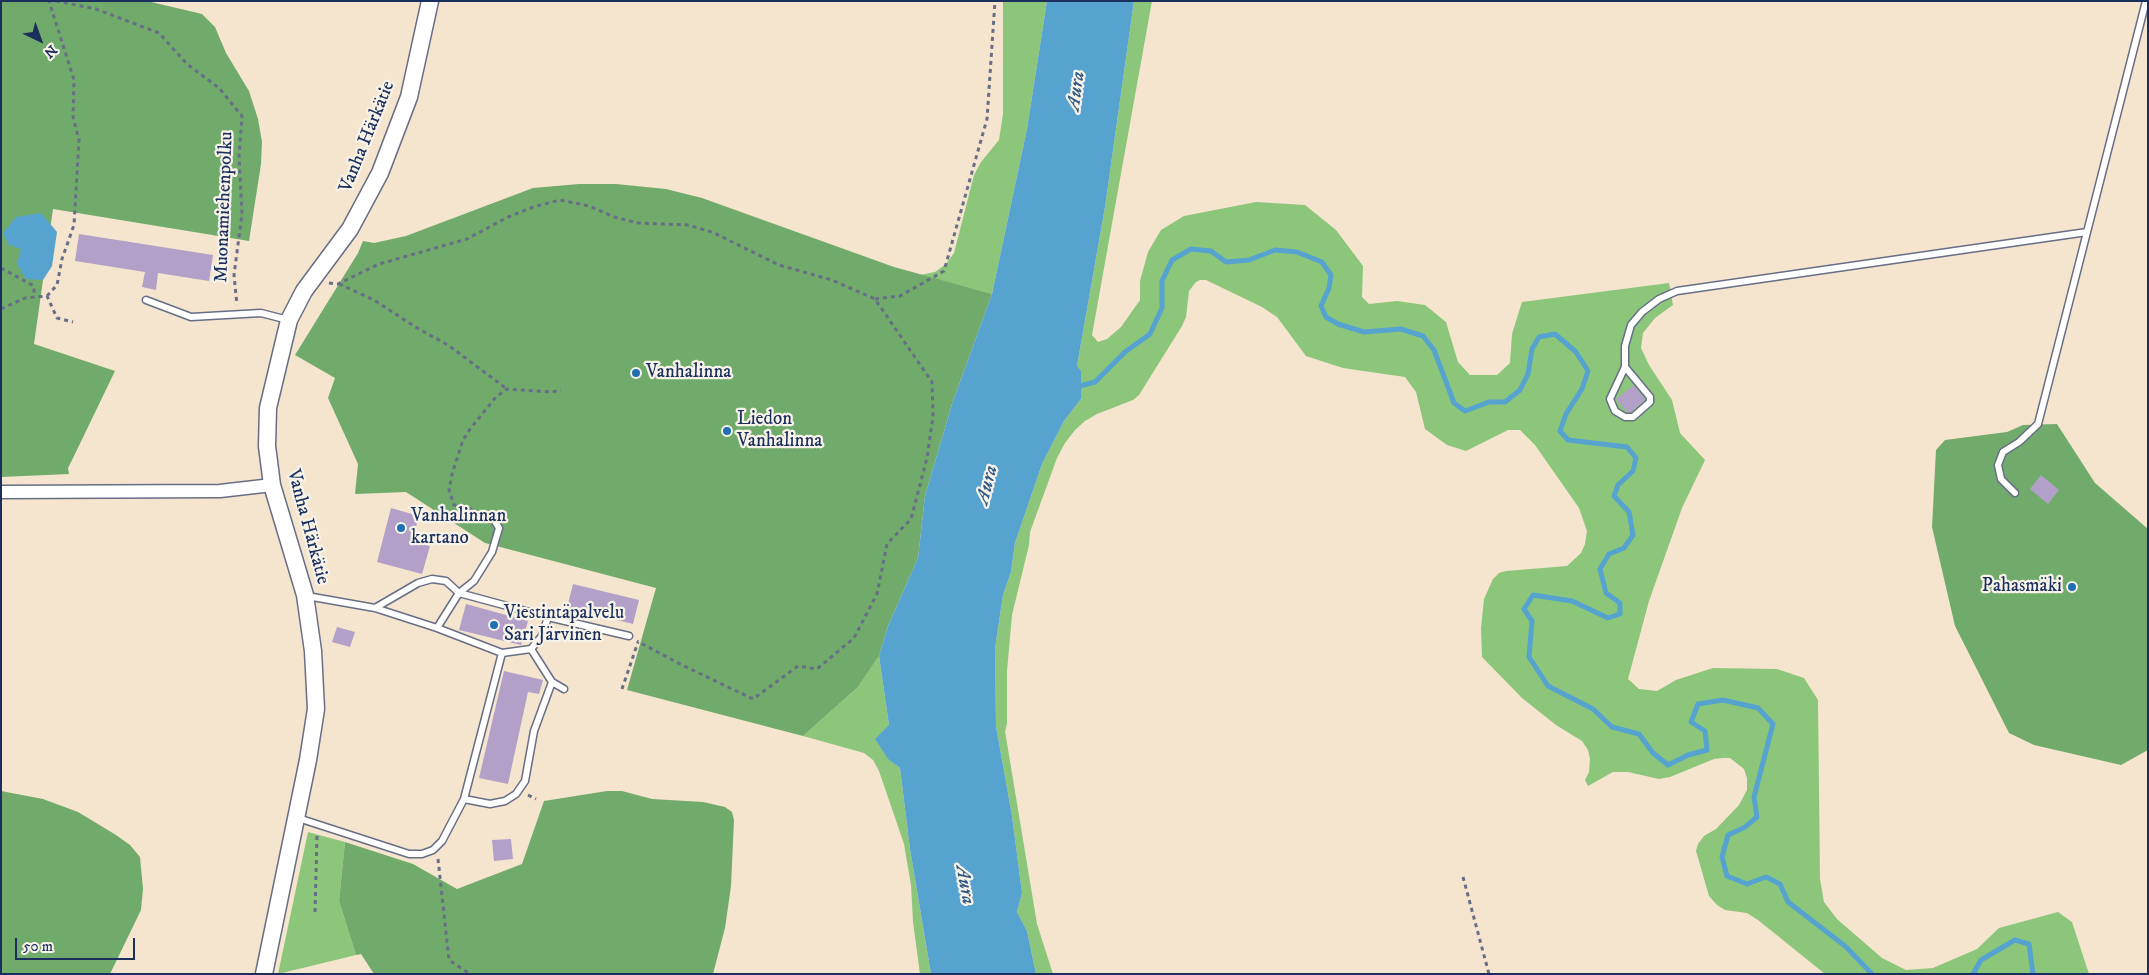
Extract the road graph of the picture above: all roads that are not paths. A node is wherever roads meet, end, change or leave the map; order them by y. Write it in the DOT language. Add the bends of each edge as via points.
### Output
graph roads {
  1 [pos="430,1"];
  2 [pos="2146,1"];
  3 [pos="2087,232"];
  4 [pos="146,300"];
  5 [pos="289,320"];
  6 [pos="1625,367"];
  7 [pos="272,485"];
  8 [pos="1,492"];
  9 [pos="2015,493"];
  10 [pos="488,518"];
  11 [pos="459,593"];
  12 [pos="305,595"];
  13 [pos="375,608"];
  14 [pos="548,617"];
  15 [pos="437,628"];
  16 [pos="629,636"];
  17 [pos="531,649"];
  18 [pos="502,653"];
  19 [pos="552,682"];
  20 [pos="564,689"];
  21 [pos="464,799"];
  22 [pos="296,817"];
  23 [pos="264,974"];
  1 -- 5 [label="street, Vanha Härkätie" via="409,98 380,173 350,229 311,282"];
  2 -- 3 [label="lane"];
  3 -- 6 [label="lane" via="1677,291 1659,299 1631,325 1624,346"];
  3 -- 9 [label="lane" via="2038,424 2003,452 1998,465 2000,479"];
  4 -- 5 [label="lane" via="191,317 261,313"];
  5 -- 7 [label="street, Vanha Härkätie" via="268,408 267,446"];
  6 -- 6 [label="lane" via="1610,399 1615,411 1625,417 1633,417 1650,402 1650,397"];
  7 -- 8 [label="street" via="220,491"];
  7 -- 12 [label="street, Vanha Härkätie"];
  10 -- 11 [label="lane" via="494,520 499,528 492,552 474,581"];
  11 -- 13 [label="lane" via="446,581 432,579"];
  11 -- 14 [label="lane"];
  11 -- 15 [label="lane"];
  12 -- 13 [label="lane"];
  12 -- 22 [label="street, Vanha Härkätie" via="313,651 316,709"];
  13 -- 15 [label="lane"];
  14 -- 16 [label="lane"];
  14 -- 17 [label="lane" via="542,636"];
  15 -- 18 [label="lane"];
  17 -- 18 [label="lane"];
  17 -- 19 [label="lane"];
  18 -- 21 [label="lane"];
  19 -- 20 [label="lane"];
  19 -- 21 [label="lane" via="534,730 525,782 516,794 505,801 490,804"];
  21 -- 22 [label="lane" via="442,841 422,854 409,854"];
  22 -- 23 [label="street, Vanha Härkätie"];
}
